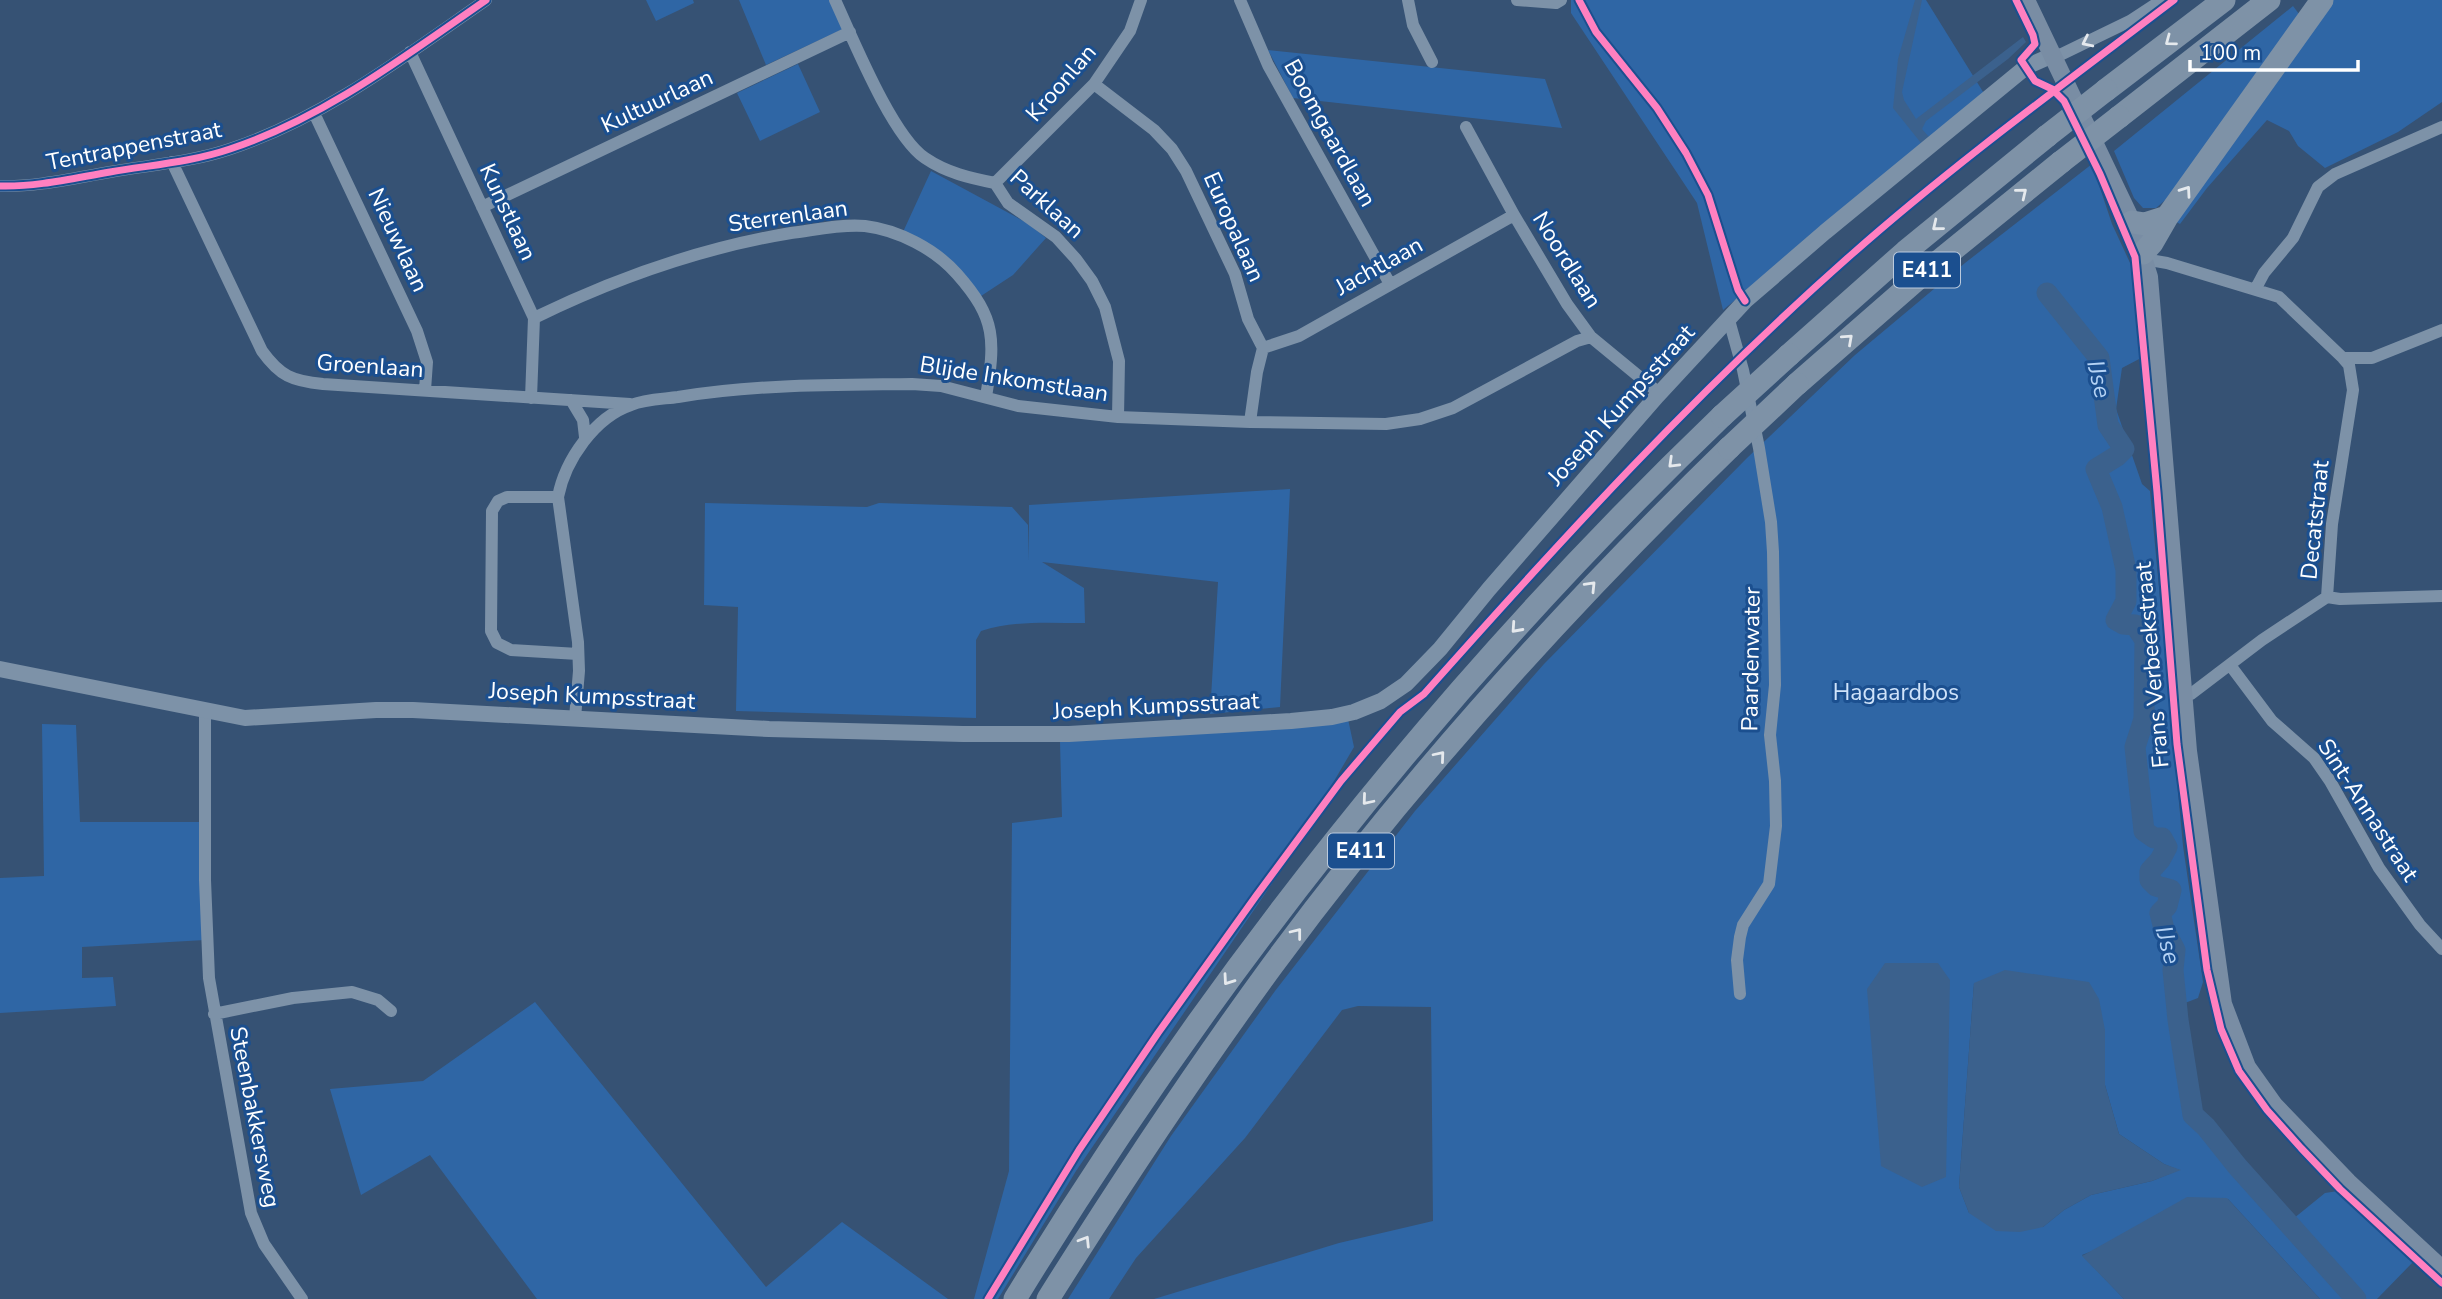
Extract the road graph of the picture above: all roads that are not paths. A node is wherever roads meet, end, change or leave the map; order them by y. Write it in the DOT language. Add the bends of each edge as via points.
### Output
graph roads {
  1 [pos="486,0"];
  2 [pos="835,0"];
  3 [pos="1141,0"];
  4 [pos="1240,0"];
  5 [pos="1408,0"];
  6 [pos="1517,0"];
  7 [pos="1561,0"];
  8 [pos="2026,0"];
  9 [pos="2162,0"];
  10 [pos="2224,0"];
  11 [pos="2269,0"];
  12 [pos="2322,0"];
  13 [pos="850,32"];
  14 [pos="410,52"];
  15 [pos="2053,55"];
  16 [pos="1432,62"];
  17 [pos="1094,84"];
  18 [pos="314,113"];
  19 [pos="1466,127"];
  20 [pos="2442,127"];
  21 [pos="172,162"];
  22 [pos="995,183"];
  23 [pos="0,186"];
  24 [pos="482,207"];
  25 [pos="1514,215"];
  26 [pos="2167,217"];
  27 [pos="2132,222"];
  28 [pos="2143,256"];
  29 [pos="1390,284"];
  30 [pos="2256,288"];
  31 [pos="534,318"];
  32 [pos="1729,320"];
  33 [pos="2442,330"];
  34 [pos="1591,337"];
  35 [pos="1263,348"];
  36 [pos="2343,358"];
  37 [pos="2372,358"];
  38 [pos="2353,386"];
  39 [pos="425,390"];
  40 [pos="1659,393"];
  41 [pos="986,397"];
  42 [pos="531,398"];
  43 [pos="571,400"];
  44 [pos="631,404"];
  45 [pos="1118,417"];
  46 [pos="1250,422"];
  47 [pos="585,437"];
  48 [pos="558,497"];
  49 [pos="2442,596"];
  50 [pos="2327,597"];
  51 [pos="578,654"];
  52 [pos="2230,666"];
  53 [pos="0,669"];
  54 [pos="2183,697"];
  55 [pos="205,712"];
  56 [pos="575,718"];
  57 [pos="2442,949"];
  58 [pos="1740,994"];
  59 [pos="391,1011"];
  60 [pos="214,1014"];
  61 [pos="2442,1269"];
  62 [pos="302,1299"];
  63 [pos="1015,1299"];
  64 [pos="1048,1299"];
  1 -- 14 [label="street, Tentrappenstraat"];
  2 -- 13 [label="street, Parklaan"];
  3 -- 17 [label="street, Kroonlan" via="1130,31"];
  4 -- 29 [label="street, Boomgaardlaan" via="1268,65"];
  5 -- 16 [label="street" via="1413,25"];
  6 -- 7 [label="street" via="1556,4"];
  8 -- 15 [label="main road, Frans Verbeekstraat"];
  9 -- 15 [label="street, one-way" via="2113,29"];
  10 -- 63 [label="highway, E411, one-way, bridge" via="1905,252 1722,416 1557,583 1454,695 1252,946 1155,1082"];
  64 -- 11 [label="highway, E411, one-way, bridge" via="1180,1095 1273,965 1476,713 1576,602 1729,448 1923,274"];
  26 -- 12 [label="highway, one-way"];
  13 -- 22 [label="street, Parklaan" via="908,144 940,167"];
  13 -- 24 [label="street, Kultuurlaan"];
  14 -- 18 [label="street, Tentrappenstraat"];
  14 -- 24 [label="street, Kunstlaan"];
  15 -- 27 [label="main road, Frans Verbeekstraat"];
  15 -- 32 [label="street, Joseph Kumpsstraat" via="2026,67 1765,284"];
  17 -- 22 [label="street, Kroonlan"];
  17 -- 35 [label="street, Europalaan" via="1172,149 1235,274 1248,319"];
  18 -- 21 [label="street, Tentrappenstraat" via="230,149"];
  18 -- 39 [label="street, Nieuwlaan" via="417,331 427,362"];
  19 -- 25 [label="street, Noordlaan"];
  20 -- 30 [label="street" via="2334,174 2318,187 2293,238"];
  21 -- 23 [label="street, Tentrappenstraat"];
  21 -- 39 [label="street, Groenlaan" via="272,366 303,382"];
  22 -- 45 [label="street, Parklaan" via="1008,203 1056,237 1076,259 1105,307 1119,361"];
  24 -- 31 [label="street, Kunstlaan"];
  25 -- 29 [label="street, Jachtlaan"];
  25 -- 34 [label="street, Noordlaan"];
  26 -- 27 [label="highway" via="2145,224"];
  26 -- 28 [label="highway"];
  27 -- 28 [label="main road, Frans Verbeekstraat"];
  28 -- 30 [label="street"];
  28 -- 54 [label="main road, Frans Verbeekstraat" via="2152,298"];
  29 -- 35 [label="street, Jachtlaan" via="1299,336"];
  30 -- 36 [label="street" via="2279,297"];
  31 -- 41 [label="street, Sterrenlaan" via="629,275 683,257 744,241 866,226 930,250 971,290 991,335 993,354"];
  31 -- 42 [label="street, Kunstlaan"];
  32 -- 40 [label="street, Joseph Kumpsstraat"];
  32 -- 58 [label="street, Paardenwater" via="1759,448 1773,552 1775,685 1770,735 1776,826 1769,884 1740,937"];
  33 -- 37 [label="street"];
  34 -- 40 [label="street, Noordlaan"];
  34 -- 46 [label="street, Blijde Inkomstlaan" via="1453,408 1420,419 1386,424"];
  35 -- 46 [label="street"];
  36 -- 37 [label="street"];
  36 -- 38 [label="street, Decatstraat"];
  37 -- 38 [label="street"];
  38 -- 50 [label="street, Decatstraat" via="2332,524"];
  39 -- 42 [label="street, Groenlaan"];
  40 -- 56 [label="street, Joseph Kumpsstraat" via="1424,668 1381,701 1354,712 1332,718 1038,734 769,729"];
  41 -- 44 [label="street, Blijde Inkomstlaan" via="912,383 723,389"];
  41 -- 45 [label="street, Blijde Inkomstlaan" via="1018,406"];
  42 -- 43 [label="street, Groenlaan"];
  43 -- 44 [label="street, Groenlaan"];
  43 -- 47 [label="street" via="583,420"];
  44 -- 47 [label="street, Blijde Inkomstlaan"];
  45 -- 46 [label="street, Blijde Inkomstlaan"];
  47 -- 48 [label="street, Blijde Inkomstlaan"];
  48 -- 51 [label="street, Blijde Inkomstlaan"];
  48 -- 51 [label="street" via="508,497 498,501 492,511 491,631 497,643 512,650"];
  49 -- 50 [label="street"];
  50 -- 52 [label="street, Decatstraat"];
  51 -- 56 [label="street, Blijde Inkomstlaan"];
  52 -- 54 [label="street, Decatstraat"];
  52 -- 57 [label="street, Sint-Annastraat" via="2267,715 2314,758 2379,868"];
  53 -- 55 [label="street, Joseph Kumpsstraat"];
  54 -- 61 [label="main road, Frans Verbeekstraat" via="2218,980 2238,1049 2274,1105"];
  55 -- 56 [label="street, Joseph Kumpsstraat" via="245,718 413,710"];
  55 -- 60 [label="street, Steenbakkersweg" via="205,880"];
  59 -- 60 [label="street, Steenbakkersweg" via="378,1000 352,992"];
  60 -- 62 [label="street, Steenbakkersweg" via="251,1213 264,1244"];
}
